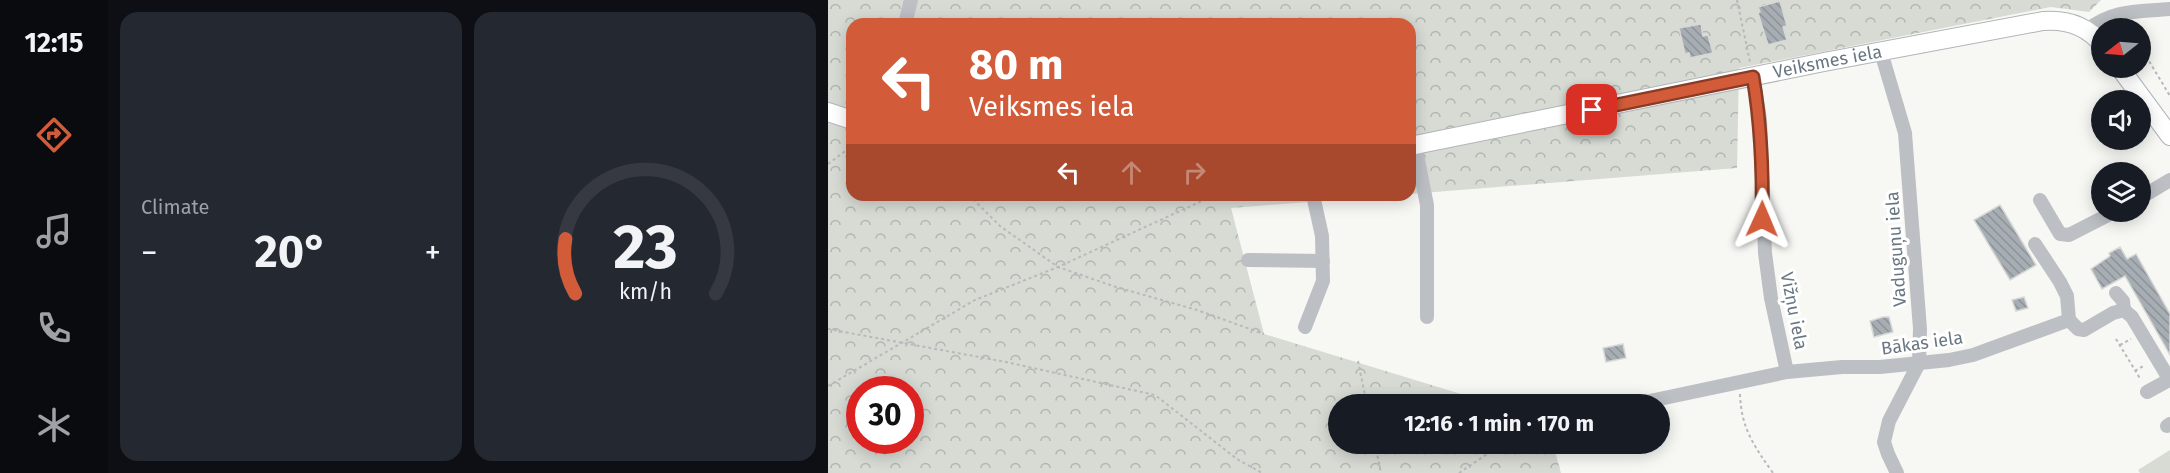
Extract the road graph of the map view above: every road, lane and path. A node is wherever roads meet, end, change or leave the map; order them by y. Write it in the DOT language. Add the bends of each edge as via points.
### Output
graph roads {
  1 [pos="911,0"];
  2 [pos="1737,0"];
  3 [pos="2122,0"];
  4 [pos="2170,9"];
  5 [pos="2117,14"];
  6 [pos="906,18"];
  7 [pos="2087,30"];
  8 [pos="2091,34"];
  9 [pos="1881,52"];
  10 [pos="2151,64"];
  11 [pos="1753,77"];
  12 [pos="2127,78"];
  13 [pos="2170,96"];
  14 [pos="828,112"];
  15 [pos="846,118"];
  16 [pos="2170,136"];
  17 [pos="1416,145"];
  18 [pos="846,150"];
  19 [pos="1416,159"];
  20 [pos="828,164"];
  21 [pos="2170,180"];
  22 [pos="2151,191"];
  23 [pos="2040,200"];
  24 [pos="975,201"];
  25 [pos="1202,201"];
  26 [pos="1314,201"];
  27 [pos="2094,222"];
  28 [pos="2035,244"];
  29 [pos="1248,260"];
  30 [pos="1323,261"];
  31 [pos="1058,267"];
  32 [pos="2116,293"];
  33 [pos="2124,310"];
  34 [pos="1427,317"];
  35 [pos="2069,320"];
  36 [pos="1305,327"];
  37 [pos="828,329"];
  38 [pos="1264,334"];
  39 [pos="2116,339"];
  40 [pos="903,342"];
  41 [pos="1358,361"];
  42 [pos="1919,363"];
  43 [pos="1787,372"];
  44 [pos="2169,379"];
  45 [pos="1739,382"];
  46 [pos="828,386"];
  47 [pos="2147,392"];
  48 [pos="1365,394"];
  49 [pos="1670,397"];
  50 [pos="1377,454"];
  51 [pos="1487,454"];
  52 [pos="1262,473"];
  53 [pos="1381,473"];
  54 [pos="1459,473"];
  55 [pos="1773,473"];
  56 [pos="1897,473"];
  1 -- 6 [label="street"];
  2 -- 11 [label="path"];
  3 -- 5 [label="street"];
  4 -- 5 [label="street"];
  5 -- 7 [label="street"];
  7 -- 8 [label="main road"];
  7 -- 9 [label="main road, Veiksmes iela" via="2059,20 2043,21"];
  9 -- 11 [label="main road, Veiksmes iela"];
  9 -- 42 [label="street, Vaduguņu iela" via="1905,133 1920,329"];
  10 -- 13 [label="path"];
  11 -- 17 [label="main road, Veiksmes iela"];
  11 -- 43 [label="street, Vižņu iela" via="1760,119 1765,254"];
  12 -- 16 [label="main road"];
  14 -- 15 [label="main road"];
  18 -- 20 [label="path"];
  19 -- 34 [label="street" via="1427,205"];
  21 -- 22 [label="street"];
  23 -- 27 [label="street" via="2060,234 2069,235"];
  24 -- 31 [label="path" via="1000,226"];
  25 -- 31 [label="path"];
  26 -- 30 [label="street"];
  28 -- 35 [label="street" via="2067,296"];
  29 -- 30 [label="street"];
  30 -- 36 [label="street" via="1323,281"];
  31 -- 38 [label="path"];
  31 -- 40 [label="path" via="975,300"];
  32 -- 33 [label="street"];
  33 -- 35 [label="street" via="2084,330"];
  33 -- 44 [label="street"];
  35 -- 42 [label="street, Bākas iela" via="1973,355"];
  37 -- 40 [label="path"];
  39 -- 47 [label="path"];
  40 -- 46 [label="path"];
  40 -- 52 [label="path" via="1155,395"];
  41 -- 48 [label="path"];
  42 -- 43 [label="street, Bākas iela"];
  42 -- 56 [label="street, Vaduguņu iela" via="1889,421 1884,442"];
  43 -- 45 [label="street, Bākas iela"];
  44 -- 47 [label="street"];
  45 -- 49 [label="street, Bākas iela"];
  45 -- 55 [label="path" via="1740,413 1753,444"];
  50 -- 53 [label="path"];
  51 -- 54 [label="path"];
}
